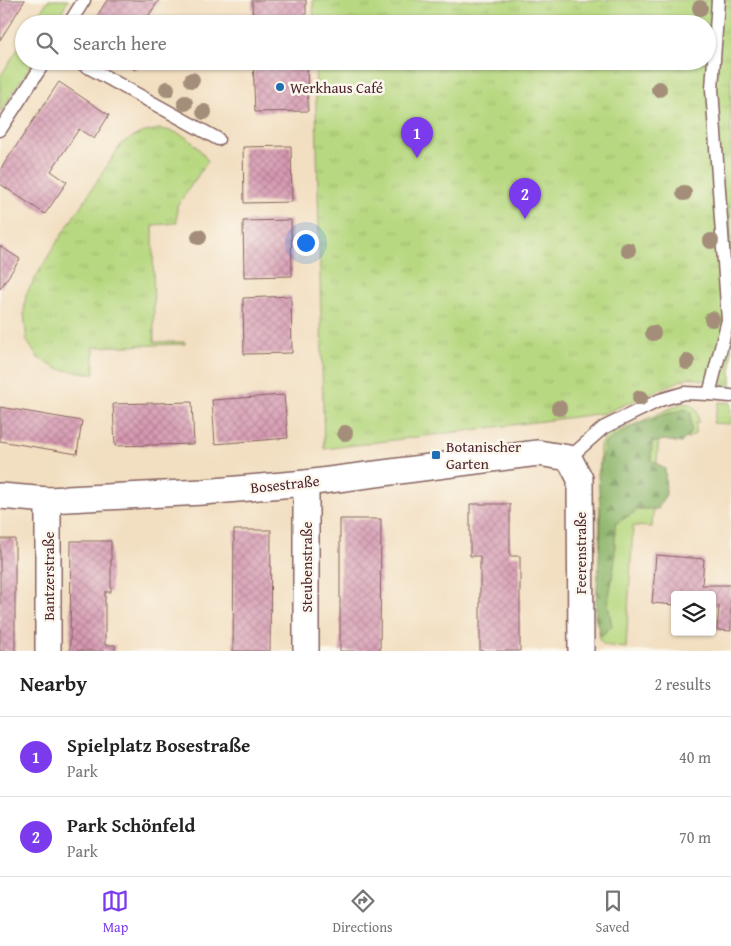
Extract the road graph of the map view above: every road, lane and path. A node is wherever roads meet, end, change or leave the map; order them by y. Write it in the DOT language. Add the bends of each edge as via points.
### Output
graph roads {
  1 [pos="84,0"];
  2 [pos="718,0"];
  3 [pos="75,15"];
  4 [pos="716,30"];
  5 [pos="39,70"];
  6 [pos="94,70"];
  7 [pos="713,70"];
  8 [pos="0,130"];
  9 [pos="218,139"];
  10 [pos="709,394"];
  11 [pos="731,396"];
  12 [pos="570,458"];
  13 [pos="306,483"];
  14 [pos="0,496"];
  15 [pos="48,500"];
  16 [pos="48,651"];
  17 [pos="306,651"];
  18 [pos="581,651"];
  1 -- 3 [label="lane"];
  2 -- 4 [label="lane"];
  5 -- 8 [label="lane"];
  6 -- 9 [label="lane"];
  7 -- 10 [label="lane" via="728,320"];
  10 -- 11 [label="lane"];
  10 -- 12 [label="lane" via="684,393 660,400 603,428"];
  12 -- 13 [label="street, Bosestraße" via="538,454"];
  12 -- 18 [label="street, Feerenstraße" via="580,479"];
  13 -- 15 [label="street, Bosestraße"];
  13 -- 17 [label="street, Steubenstraße"];
  14 -- 15 [label="street, Bosestraße"];
  15 -- 16 [label="street, Bantzerstraße"];
}
